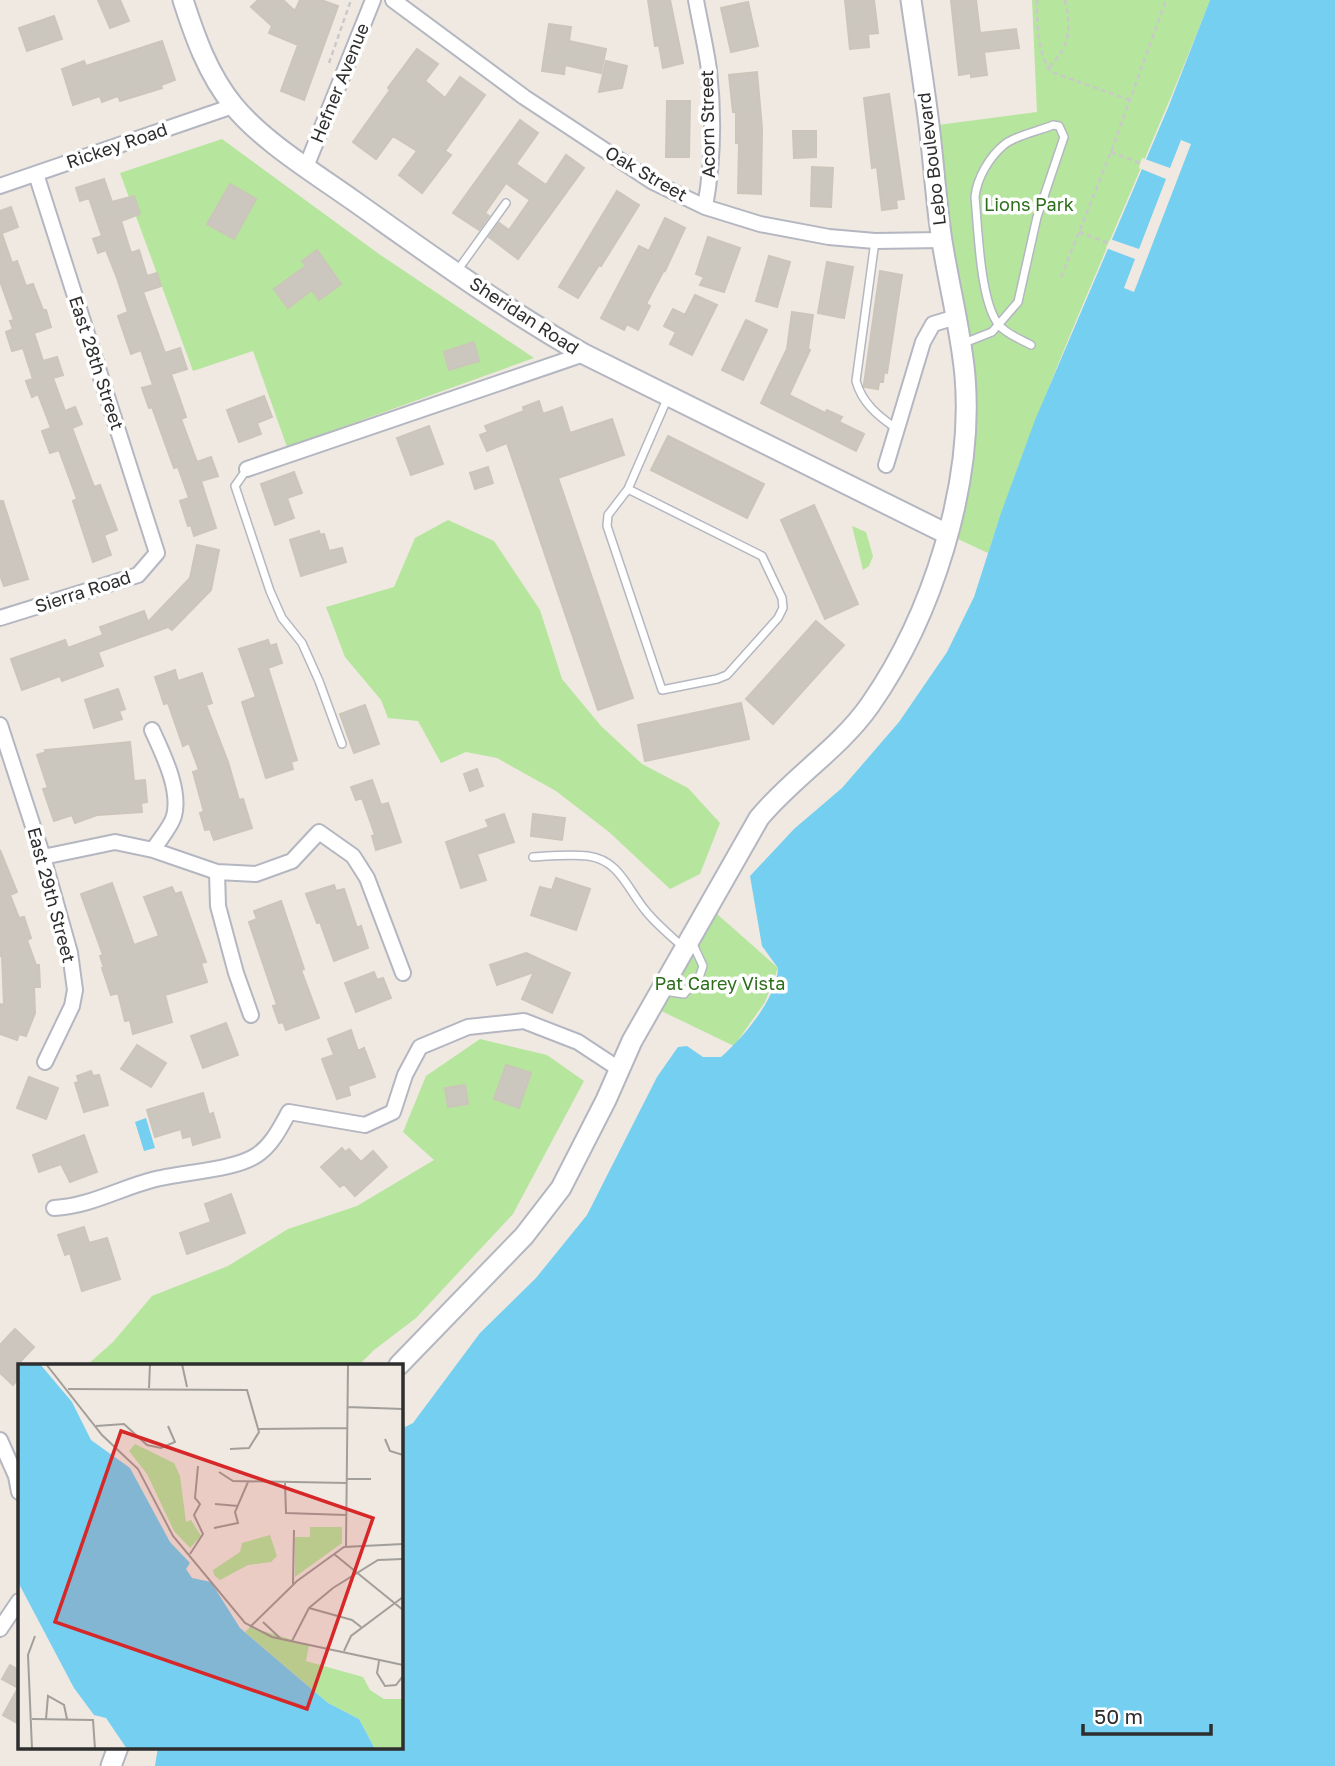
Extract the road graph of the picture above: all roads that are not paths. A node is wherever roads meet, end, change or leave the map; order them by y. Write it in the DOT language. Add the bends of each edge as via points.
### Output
graph roads {
  1 [pos="183,0"];
  2 [pos="373,0"];
  3 [pos="393,0"];
  4 [pos="695,0"];
  5 [pos="911,0"];
  6 [pos="233,106"];
  7 [pos="306,167"];
  8 [pos="36,174"];
  9 [pos="0,186"];
  10 [pos="506,204"];
  11 [pos="705,207"];
  12 [pos="942,240"];
  13 [pos="875,241"];
  14 [pos="456,272"];
  15 [pos="956,317"];
  16 [pos="999,326"];
  17 [pos="960,344"];
  18 [pos="1031,345"];
  19 [pos="584,354"];
  20 [pos="668,396"];
  21 [pos="897,429"];
  22 [pos="886,465"];
  23 [pos="247,469"];
  24 [pos="628,489"];
  25 [pos="947,534"];
  26 [pos="157,553"];
  27 [pos="0,618"];
  28 [pos="0,725"];
  29 [pos="152,730"];
  30 [pos="342,744"];
  31 [pos="153,849"];
  32 [pos="43,857"];
  33 [pos="533,857"];
  34 [pos="217,872"];
  35 [pos="687,943"];
  36 [pos="403,973"];
  37 [pos="660,990"];
  38 [pos="251,1015"];
  39 [pos="45,1062"];
  40 [pos="619,1069"];
  41 [pos="54,1208"];
  42 [pos="400,1364"];
  43 [pos="0,1440"];
  44 [pos="18,1487"];
  45 [pos="18,1602"];
  46 [pos="0,1629"];
  47 [pos="118,1748"];
  48 [pos="111,1766"];
  1 -- 6 [label="main road, Sheridan Road" via="208,65"];
  2 -- 7 [label="street, Hefner Avenue"];
  3 -- 11 [label="street, Oak Street" via="555,117 653,182"];
  4 -- 11 [label="street, Acorn Street" via="709,70 712,136"];
  5 -- 12 [label="main road, Lebo Boulevard"];
  6 -- 7 [label="main road, Sheridan Road"];
  6 -- 8 [label="street, Rickey Road"];
  7 -- 14 [label="main road, Sheridan Road"];
  8 -- 9 [label="street, Rickey Road"];
  8 -- 26 [label="street, East 28th Street"];
  10 -- 14 [label="lane"];
  11 -- 13 [label="street, Oak Street" via="772,226"];
  12 -- 13 [label="street, Oak Street"];
  12 -- 15 [label="main road, Lebo Boulevard"];
  13 -- 21 [label="lane" via="856,381 870,407"];
  14 -- 19 [label="main road, Sheridan Road"];
  15 -- 17 [label="main road, Lebo Boulevard"];
  15 -- 21 [label="street" via="933,324 923,342"];
  16 -- 16 [label="lane" via="984,279 976,184 1006,143 1059,126 1064,137 1037,217 1018,302"];
  16 -- 17 [label="lane"];
  16 -- 18 [label="lane"];
  17 -- 25 [label="main road, Lebo Boulevard" via="965,449"];
  19 -- 20 [label="main road, Sheridan Road"];
  19 -- 23 [label="street"];
  20 -- 24 [label="lane"];
  20 -- 25 [label="main road, Sheridan Road"];
  21 -- 22 [label="street"];
  23 -- 30 [label="lane" via="235,486 270,591 320,681"];
  24 -- 24 [label="lane" via="766,561 783,608 727,675 717,680 662,690 607,526 608,515"];
  25 -- 35 [label="main road, Lebo Boulevard" via="915,623 885,682 849,730 759,818"];
  26 -- 27 [label="street, Sierra Road" via="138,575"];
  28 -- 32 [label="street, East 29th Street"];
  29 -- 31 [label="street" via="174,787 174,817"];
  31 -- 32 [label="street" via="115,842"];
  31 -- 34 [label="street"];
  32 -- 39 [label="street, East 29th Street" via="70,953 75,990"];
  33 -- 35 [label="lane" via="602,860 629,884 644,909"];
  34 -- 36 [label="street" via="256,874 292,861 319,832 353,856 367,878"];
  34 -- 38 [label="street" via="218,906"];
  35 -- 37 [label="main road, Lebo Boulevard"];
  35 -- 37 [label="lane" via="704,966 700,975 684,995"];
  37 -- 40 [label="main road, Lebo Boulevard"];
  40 -- 41 [label="street" via="579,1042 524,1021 468,1027 420,1047 393,1112 365,1125 289,1112 275,1138 256,1156 152,1180 89,1203"];
  40 -- 42 [label="main road, Lebo Boulevard" via="577,1160 544,1213"];
  43 -- 44 [label="street"];
  45 -- 46 [label="street"];
  47 -- 48 [label="main road"];
}
